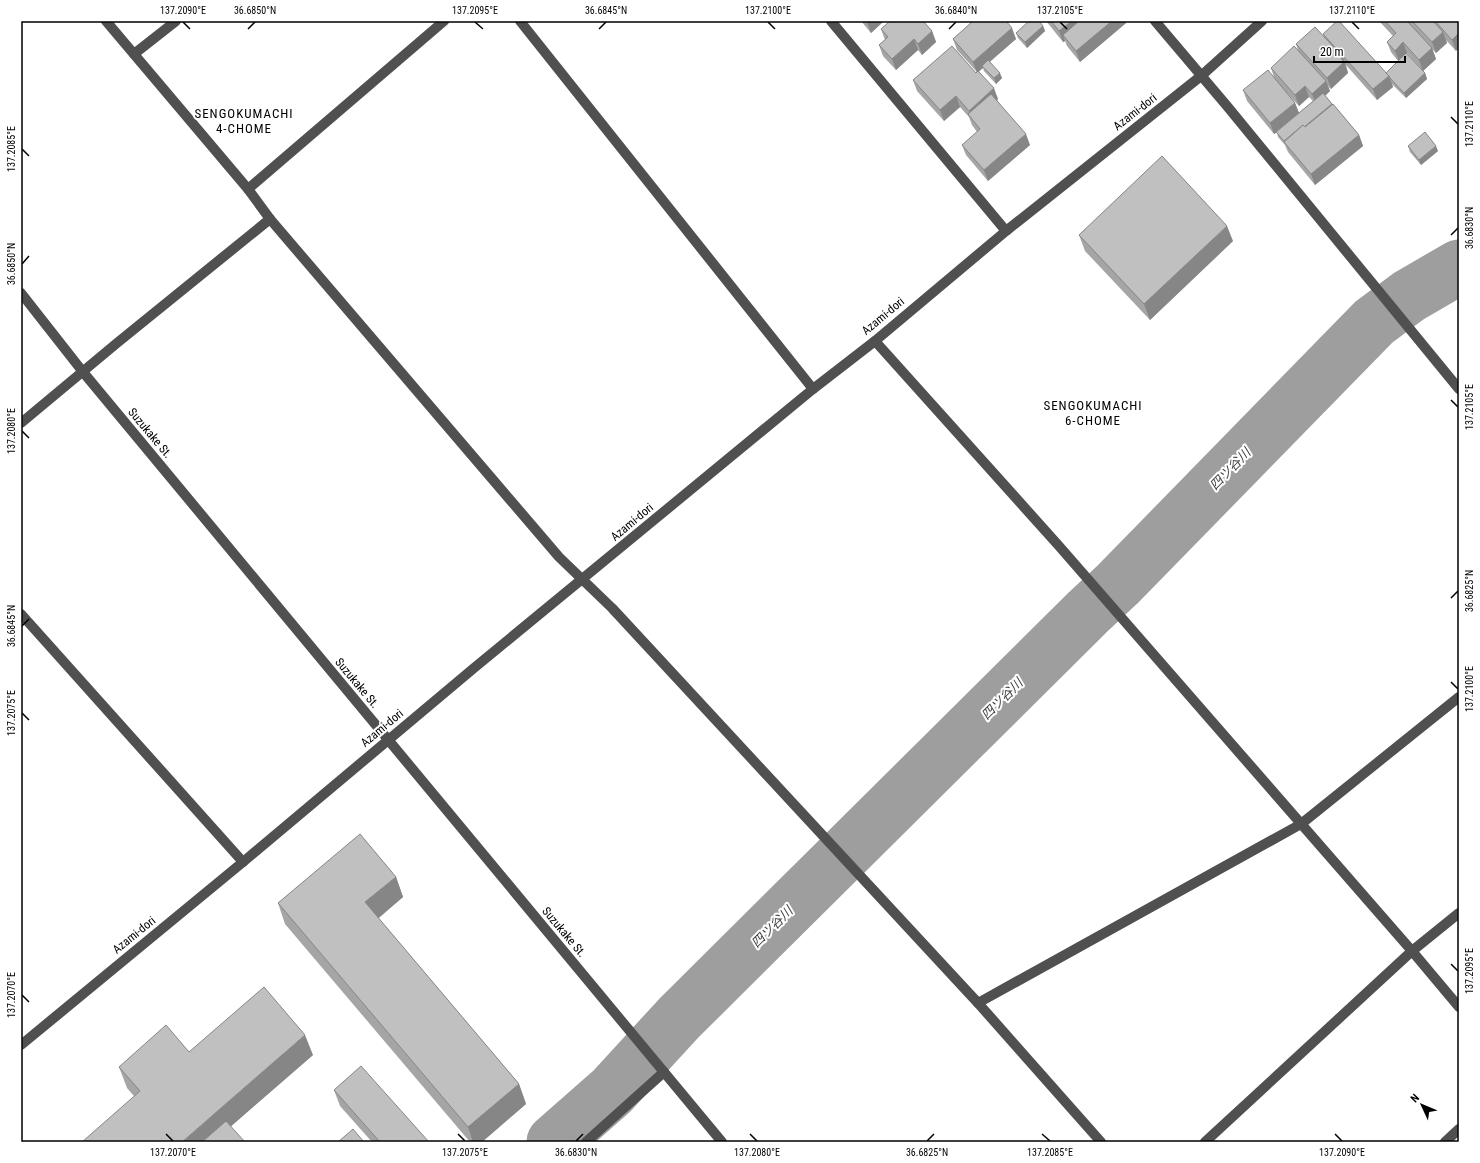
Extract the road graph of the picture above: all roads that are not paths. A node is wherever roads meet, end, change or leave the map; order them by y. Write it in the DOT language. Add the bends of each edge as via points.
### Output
graph roads {
  1 [pos="106,21"];
  2 [pos="176,21"];
  3 [pos="444,21"];
  4 [pos="520,21"];
  5 [pos="830,21"];
  6 [pos="1155,21"];
  7 [pos="1262,21"];
  8 [pos="134,54"];
  9 [pos="1201,76"];
  10 [pos="248,189"];
  11 [pos="270,219"];
  12 [pos="1006,231"];
  13 [pos="21,293"];
  14 [pos="875,341"];
  15 [pos="83,372"];
  16 [pos="1459,388"];
  17 [pos="813,389"];
  18 [pos="21,423"];
  19 [pos="582,580"];
  20 [pos="21,614"];
  21 [pos="1459,697"];
  22 [pos="388,740"];
  23 [pos="1301,824"];
  24 [pos="243,862"];
  25 [pos="1459,913"];
  26 [pos="1412,951"];
  27 [pos="978,1003"];
  28 [pos="1459,1007"];
  29 [pos="21,1045"];
  30 [pos="664,1072"];
  31 [pos="1459,1129"];
  32 [pos="586,1142"];
  33 [pos="722,1142"];
  34 [pos="1101,1142"];
  35 [pos="1205,1142"];
  36 [pos="1444,1142"];
  1 -- 8 [label="street"];
  2 -- 8 [label="street"];
  3 -- 10 [label="street"];
  4 -- 17 [label="street"];
  5 -- 12 [label="street"];
  6 -- 9 [label="street"];
  7 -- 9 [label="street, Azami-dori"];
  8 -- 10 [label="street"];
  9 -- 12 [label="street, Azami-dori"];
  9 -- 16 [label="street"];
  10 -- 11 [label="street"];
  11 -- 15 [label="street"];
  11 -- 19 [label="street" via="559,557"];
  12 -- 14 [label="street, Azami-dori"];
  13 -- 15 [label="street, Suzukake St."];
  14 -- 17 [label="street, Azami-dori"];
  14 -- 23 [label="street" via="1059,546"];
  15 -- 18 [label="street"];
  15 -- 22 [label="street, Suzukake St."];
  17 -- 19 [label="street, Azami-dori"];
  19 -- 22 [label="street, Azami-dori"];
  19 -- 27 [label="street" via="612,608"];
  20 -- 24 [label="street"];
  21 -- 23 [label="street"];
  22 -- 24 [label="street, Azami-dori"];
  22 -- 30 [label="street, Suzukake St."];
  23 -- 26 [label="street"];
  23 -- 27 [label="street"];
  24 -- 29 [label="street, Azami-dori"];
  25 -- 26 [label="street"];
  26 -- 28 [label="street"];
  26 -- 35 [label="street"];
  27 -- 34 [label="street"];
  30 -- 32 [label="street"];
  30 -- 33 [label="street, Suzukake St."];
  31 -- 36 [label="street"];
}
